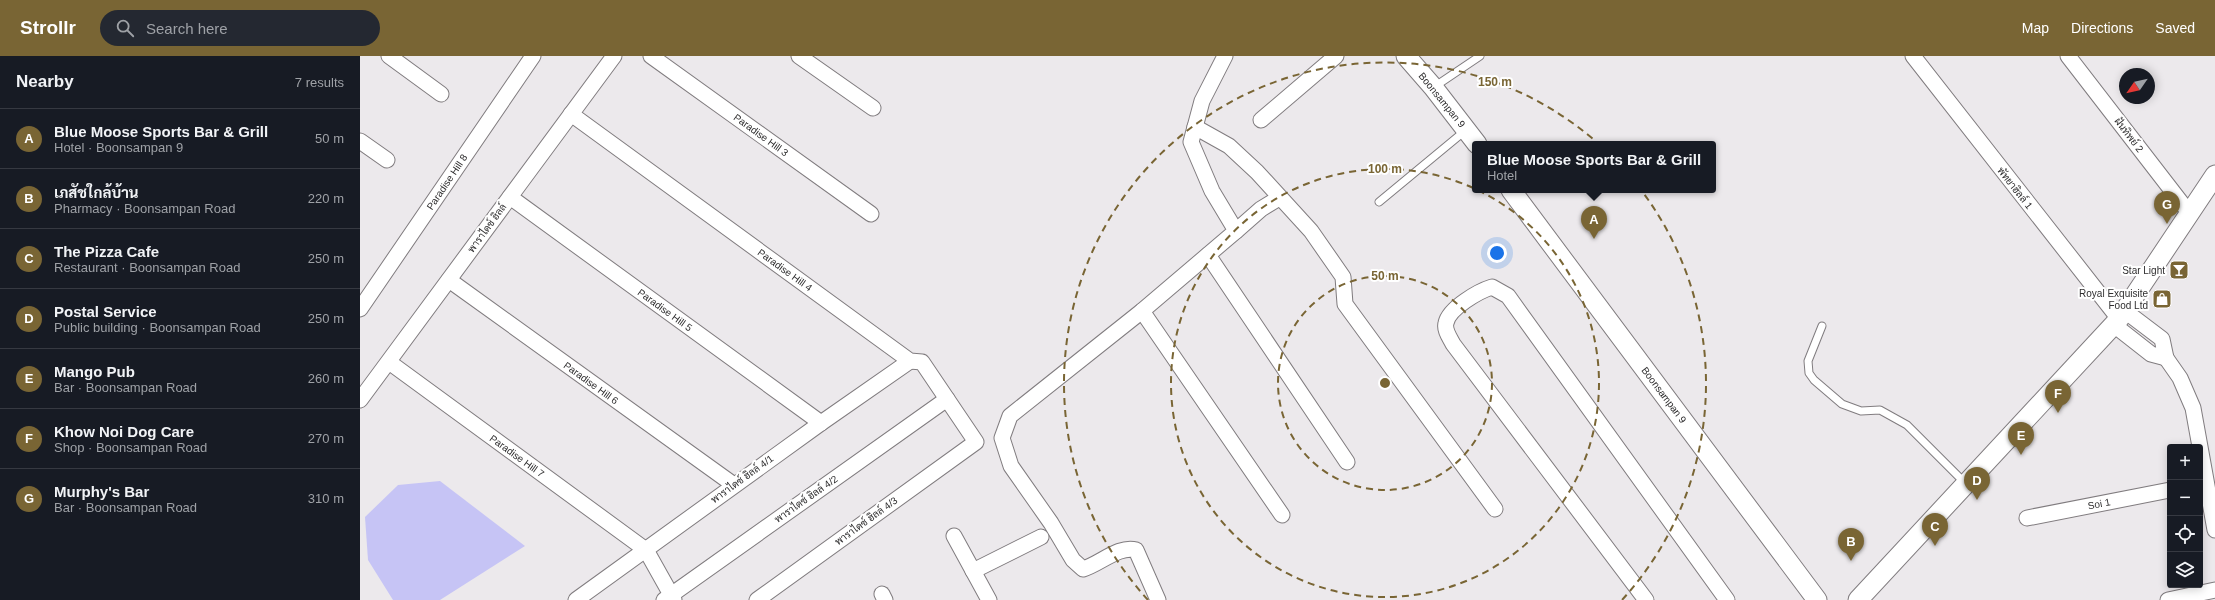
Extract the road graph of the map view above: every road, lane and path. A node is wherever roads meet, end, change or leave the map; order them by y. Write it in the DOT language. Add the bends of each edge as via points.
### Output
graph roads {
  1 [pos="389,56"];
  2 [pos="533,56"];
  3 [pos="651,56"];
  4 [pos="799,56"];
  5 [pos="1225,56"];
  6 [pos="1336,56"];
  7 [pos="1406,56"];
  8 [pos="1480,56"];
  9 [pos="1913,56"];
  10 [pos="2068,56"];
  11 [pos="609,58"];
  12 [pos="1434,87"];
  13 [pos="441,94"];
  14 [pos="873,108"];
  15 [pos="571,114"];
  16 [pos="1261,120"];
  17 [pos="1195,127"];
  18 [pos="1471,137"];
  19 [pos="360,141"];
  20 [pos="387,160"];
  21 [pos="2213,183"];
  22 [pos="1513,193"];
  23 [pos="510,197"];
  24 [pos="1279,198"];
  25 [pos="1379,202"];
  26 [pos="871,214"];
  27 [pos="2190,214"];
  28 [pos="1236,231"];
  29 [pos="1208,255"];
  30 [pos="449,280"];
  31 [pos="360,309"];
  32 [pos="1142,311"];
  33 [pos="2120,318"];
  34 [pos="1822,326"];
  35 [pos="910,361"];
  36 [pos="389,362"];
  37 [pos="947,398"];
  38 [pos="360,400"];
  39 [pos="820,423"];
  40 [pos="976,442"];
  41 [pos="1347,462"];
  42 [pos="2207,482"];
  43 [pos="734,485"];
  44 [pos="1967,485"];
  45 [pos="2167,491"];
  46 [pos="1495,509"];
  47 [pos="1282,515"];
  48 [pos="2027,518"];
  49 [pos="2215,530"];
  50 [pos="954,536"];
  51 [pos="1041,537"];
  52 [pos="646,550"];
  53 [pos="973,571"];
  54 [pos="2215,590"];
  55 [pos="670,598"];
  56 [pos="576,600"];
  57 [pos="757,600"];
  58 [pos="988,600"];
  59 [pos="1158,600"];
  60 [pos="1646,600"];
  61 [pos="1727,600"];
  62 [pos="1817,600"];
  63 [pos="1858,600"];
  64 [pos="2168,600"];
  1 -- 13 [label="street"];
  2 -- 31 [label="street, Paradise Hill 8"];
  3 -- 26 [label="street, Paradise Hill 3"];
  4 -- 14 [label="street"];
  5 -- 17 [label="street" via="1202,101"];
  6 -- 16 [label="street"];
  7 -- 12 [label="street, Boonsampan 9"];
  8 -- 12 [label="lane"];
  9 -- 33 [label="street, พัทยาฮิลล์ 1" via="2076,266"];
  10 -- 27 [label="street, ฝันทิพย์ 2"];
  11 -- 15 [label="street, พาราไดซ์ ฮิลล์"];
  12 -- 18 [label="street, Boonsampan 9"];
  15 -- 23 [label="street, พาราไดซ์ ฮิลล์"];
  15 -- 35 [label="street, Paradise Hill 4"];
  17 -- 24 [label="street" via="1229,146 1257,172"];
  17 -- 28 [label="street" via="1191,142 1212,191"];
  18 -- 25 [label="lane"];
  19 -- 20 [label="street"];
  21 -- 27 [label="street"];
  22 -- 62 [label="street, Boonsampan 9"];
  23 -- 30 [label="street, พาราไดซ์ ฮิลล์"];
  23 -- 39 [label="street, Paradise Hill 5"];
  24 -- 28 [label="street" via="1261,209"];
  24 -- 46 [label="street" via="1311,231 1343,277 1345,304"];
  27 -- 33 [label="street"];
  28 -- 29 [label="street"];
  29 -- 32 [label="street"];
  29 -- 41 [label="street"];
  30 -- 36 [label="street, พาราไดซ์ ฮิลล์"];
  30 -- 43 [label="street, Paradise Hill 6"];
  32 -- 47 [label="street"];
  32 -- 59 [label="street" via="1010,416 1002,438 1011,466 1051,523 1073,560 1083,569 1094,566 1122,549 1136,550"];
  33 -- 42 [label="street, พัทยาฮิลล์ 1" via="2162,339 2166,358 2190,397"];
  33 -- 44 [label="street"];
  34 -- 44 [label="lane" via="1808,361 1809,373 1814,380 1842,404 1861,411 1880,410 1908,425"];
  35 -- 37 [label="street, Paradise Hill 4" via="922,362"];
  35 -- 39 [label="street, พาราไดซ์ ฮิลล์ 4/1"];
  36 -- 38 [label="street, พาราไดซ์ ฮิลล์"];
  36 -- 52 [label="street, Paradise Hill 7"];
  37 -- 40 [label="street, Paradise Hill 4"];
  37 -- 55 [label="street, พาราไดซ์ ฮิลล์ 4/2"];
  39 -- 43 [label="street, พาราไดซ์ ฮิลล์ 4/1"];
  40 -- 57 [label="street, พาราไดซ์ ฮิลล์ 4/3"];
  42 -- 49 [label="street"];
  43 -- 52 [label="street, พาราไดซ์ ฮิลล์ 4/1"];
  44 -- 63 [label="street"];
  45 -- 48 [label="street, Soi 1"];
  50 -- 53 [label="street"];
  51 -- 53 [label="street"];
  52 -- 55 [label="street"];
  52 -- 56 [label="street, พาราไดซ์ ฮิลล์ 4/1"];
  53 -- 58 [label="street"];
  54 -- 64 [label="street"];
  60 -- 61 [label="street" via="1453,344 1446,330 1446,323 1451,313 1471,297 1492,287 1508,296"];
}
